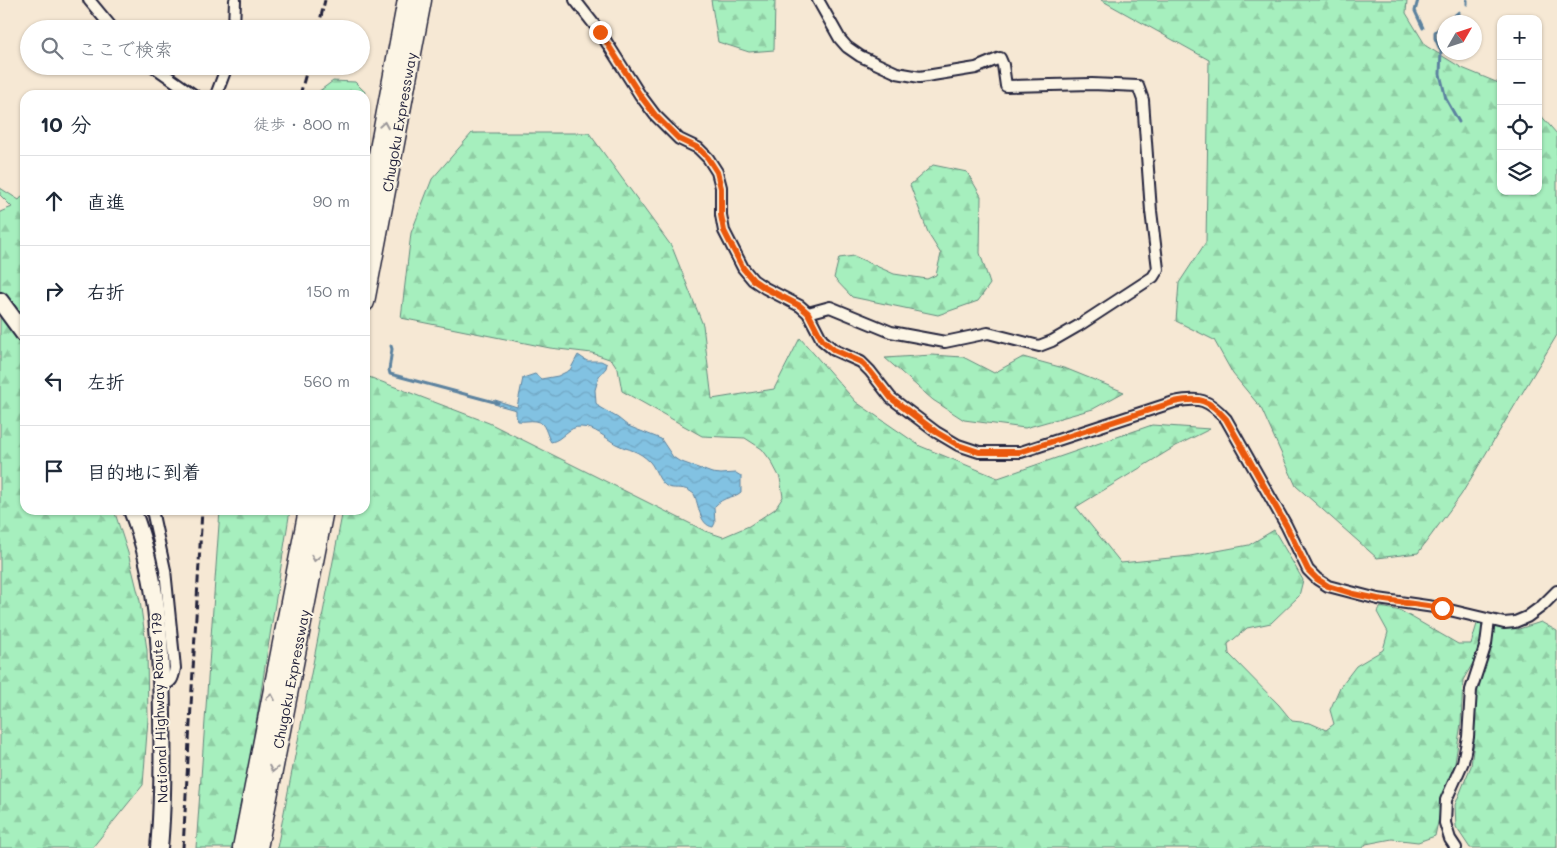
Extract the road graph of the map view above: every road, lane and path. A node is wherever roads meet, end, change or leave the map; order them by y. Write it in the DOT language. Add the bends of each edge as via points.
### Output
graph roads {
  1 [pos="89,0"];
  2 [pos="234,0"];
  3 [pos="575,0"];
  4 [pos="818,0"];
  5 [pos="410,1"];
  6 [pos="106,20"];
  7 [pos="234,20"];
  8 [pos="166,75"];
  9 [pos="224,75"];
  10 [pos="187,90"];
  11 [pos="218,90"];
  12 [pos="370,199"];
  13 [pos="370,269"];
  14 [pos="0,301"];
  15 [pos="808,313"];
  16 [pos="20,328"];
  17 [pos="134,515"];
  18 [pos="153,515"];
  19 [pos="307,515"];
  20 [pos="323,515"];
  21 [pos="1557,591"];
  22 [pos="1489,620"];
  23 [pos="161,686"];
  24 [pos="159,848"];
  25 [pos="242,848"];
  26 [pos="258,848"];
  27 [pos="1456,848"];
  1 -- 6 [label="street"];
  2 -- 7 [label="street"];
  3 -- 15 [label="street" via="655,115 679,139 698,148 717,172 724,231 743,268 753,280"];
  4 -- 15 [label="street" via="847,47 906,76 920,77 976,68 1000,58 1006,86 1138,86 1144,100 1158,269 1153,276 1078,326 1039,346 988,333 945,342 891,332 830,307"];
  12 -- 5 [label="highway, Chugoku Expressway, one-way"];
  5 -- 13 [label="highway, Chugoku Expressway"];
  8 -- 10 [label="street"];
  9 -- 11 [label="street"];
  14 -- 16 [label="highway"];
  15 -- 22 [label="street" via="822,340 834,350 861,362 897,404 958,445 979,452 1020,452 1174,402 1201,399 1215,406 1226,419 1308,570 1317,579 1354,594 1442,608"];
  17 -- 23 [label="highway, National Highway Route 179" via="148,564 158,619"];
  18 -- 23 [label="street" via="164,570 175,668 174,679 170,684"];
  25 -- 19 [label="highway, Chugoku Expressway, one-way"];
  20 -- 26 [label="highway, Chugoku Expressway, one-way"];
  21 -- 22 [label="street" via="1542,606 1516,622"];
  22 -- 27 [label="street" via="1486,644 1471,690 1463,762 1446,800 1445,823"];
  23 -- 24 [label="highway, National Highway Route 179" via="163,809"];
}
